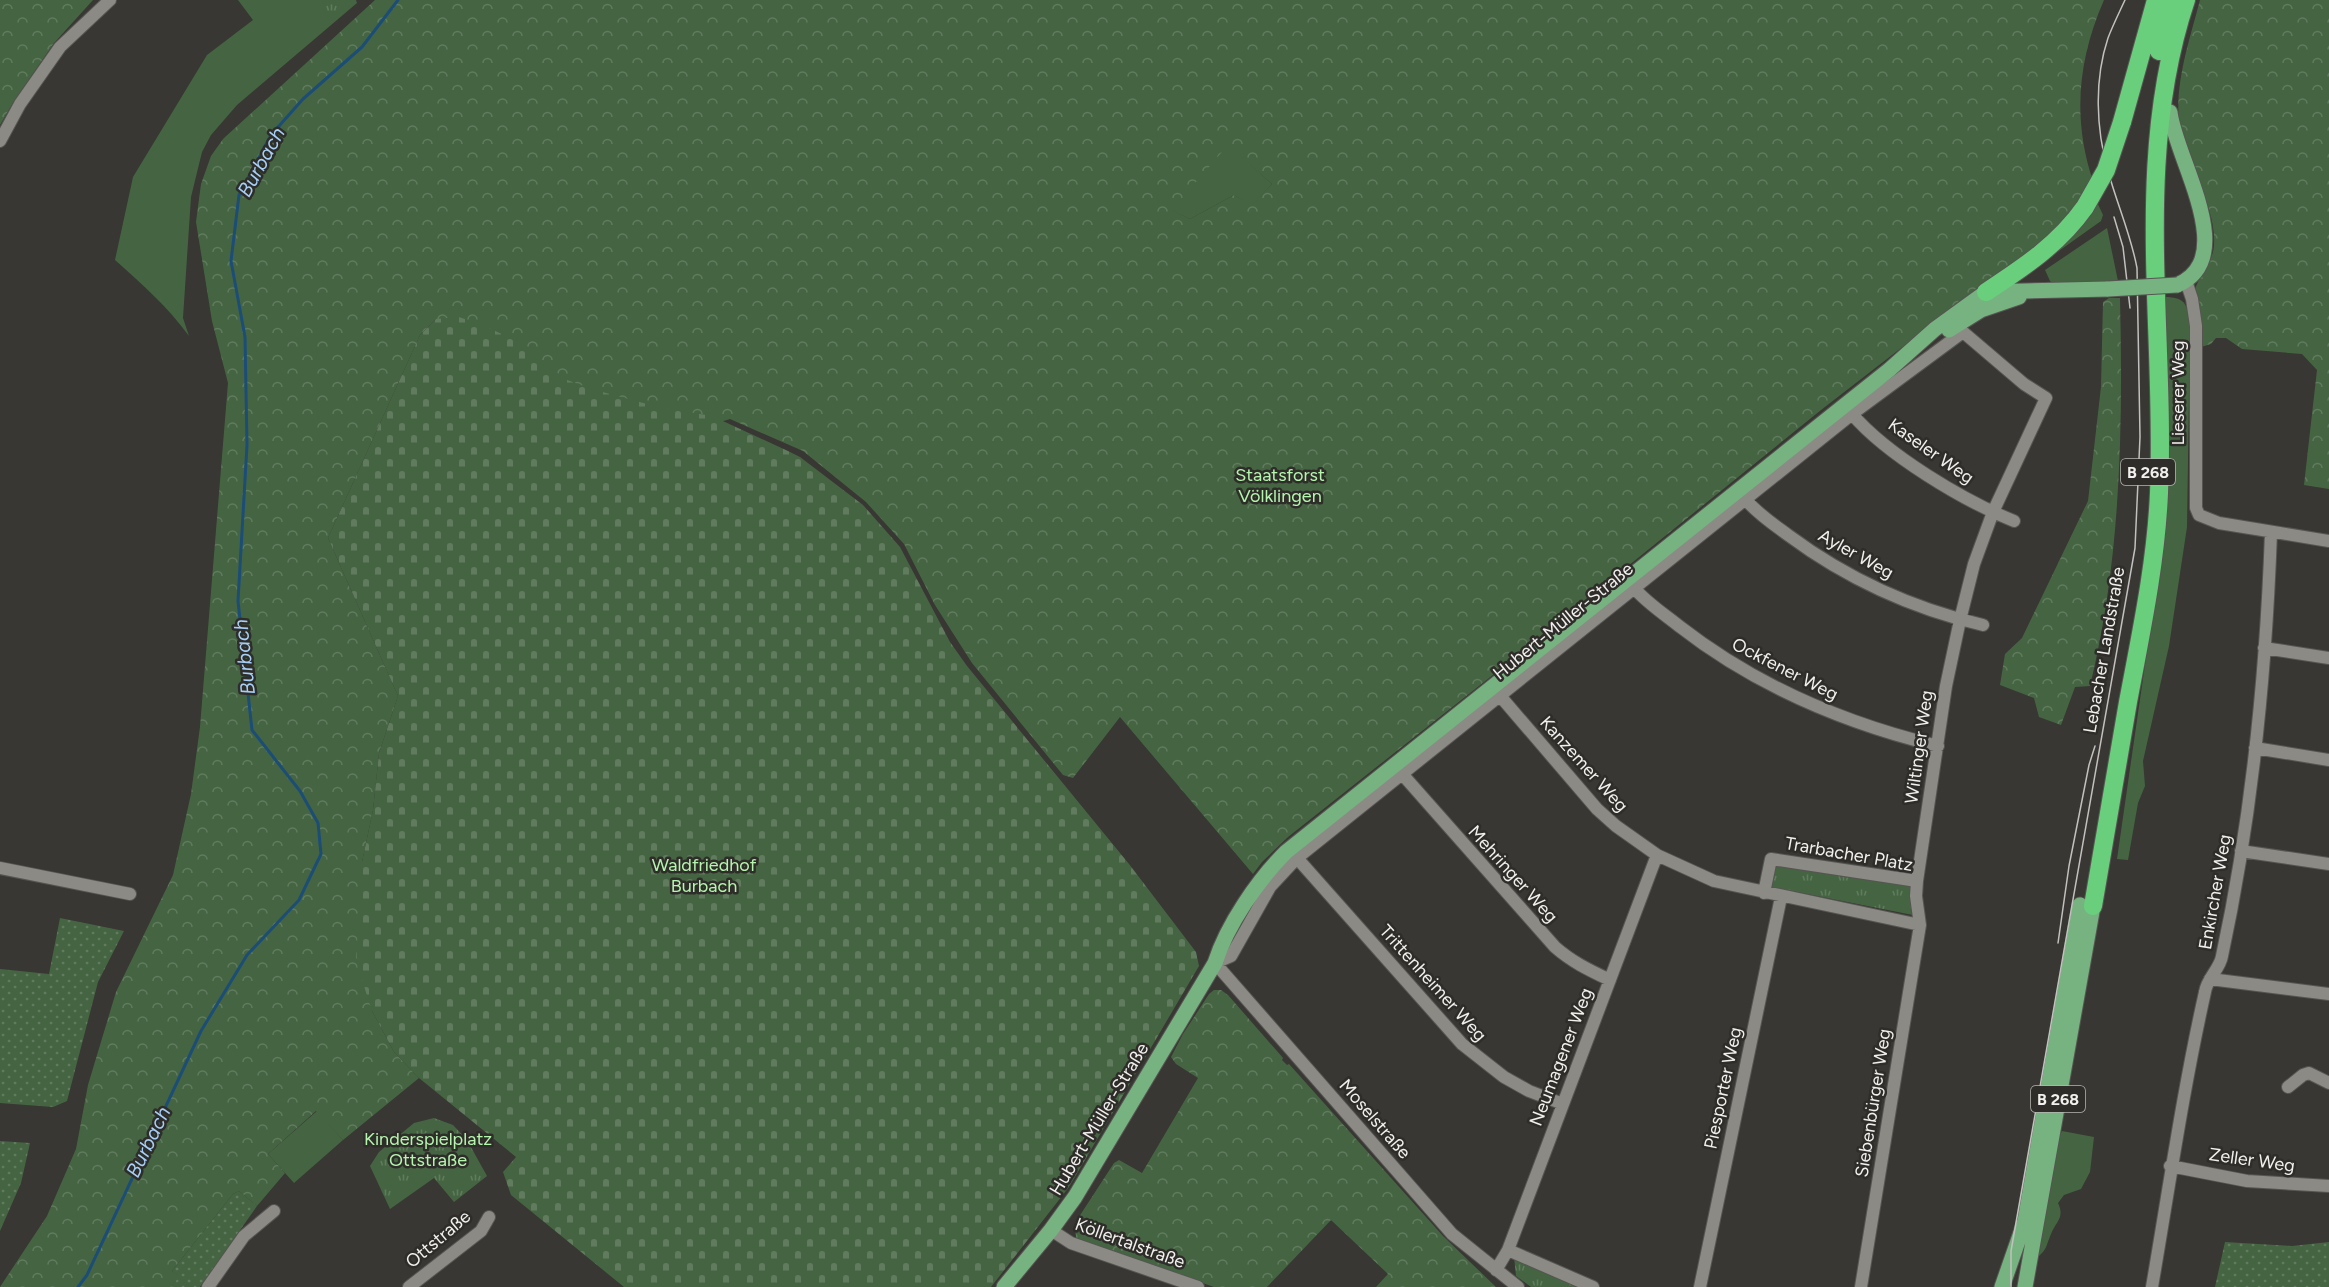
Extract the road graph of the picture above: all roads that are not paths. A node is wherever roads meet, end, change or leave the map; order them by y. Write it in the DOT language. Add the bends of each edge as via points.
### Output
graph roads {
  1 [pos="111,0"];
  2 [pos="2186,0"];
  3 [pos="2165,4"];
  4 [pos="2174,40"];
  5 [pos="2170,112"];
  6 [pos="0,141"];
  7 [pos="2181,283"];
  8 [pos="2048,291"];
  9 [pos="1986,292"];
  10 [pos="1959,328"];
  11 [pos="1889,370"];
  12 [pos="1852,414"];
  13 [pos="1746,500"];
  14 [pos="1993,512"];
  15 [pos="2014,521"];
  16 [pos="2271,532"];
  17 [pos="2329,541"];
  18 [pos="1634,588"];
  19 [pos="1960,620"];
  20 [pos="1983,625"];
  21 [pos="2264,648"];
  22 [pos="2329,658"];
  23 [pos="1501,697"];
  24 [pos="1938,746"];
  25 [pos="2255,748"];
  26 [pos="2329,760"];
  27 [pos="1403,775"];
  28 [pos="2241,851"];
  29 [pos="1657,855"];
  30 [pos="1298,858"];
  31 [pos="2329,864"];
  32 [pos="0,868"];
  33 [pos="1917,881"];
  34 [pos="1764,893"];
  35 [pos="130,894"];
  36 [pos="1780,897"];
  37 [pos="2086,905"];
  38 [pos="1920,925"];
  39 [pos="1215,963"];
  40 [pos="2210,979"];
  41 [pos="1610,980"];
  42 [pos="2329,994"];
  43 [pos="2329,1083"];
  44 [pos="2288,1087"];
  45 [pos="1563,1104"];
  46 [pos="2170,1166"];
  47 [pos="2329,1186"];
  48 [pos="274,1211"];
  49 [pos="489,1218"];
  50 [pos="1052,1230"];
  51 [pos="1508,1250"];
  52 [pos="2015,1251"];
  53 [pos="1496,1270"];
  54 [pos="208,1287"];
  55 [pos="409,1287"];
  56 [pos="1004,1287"];
  57 [pos="1198,1287"];
  58 [pos="1518,1287"];
  59 [pos="1593,1287"];
  60 [pos="1700,1287"];
  61 [pos="1861,1287"];
  62 [pos="2002,1287"];
  63 [pos="2019,1287"];
  64 [pos="2025,1287"];
  65 [pos="2152,1287"];
  1 -- 6 [label="street" via="60,47 20,104"];
  2 -- 4 [label="highway"];
  3 -- 9 [label="highway, bridge" via="2106,170 2085,207 2065,233 2036,259"];
  3 -- 37 [label="highway, Lebacher Landstraße / B 268" via="2143,195 2148,462 2145,529"];
  4 -- 5 [label="highway"];
  4 -- 37 [label="highway, Lebacher Landstraße / B 268" via="2162,90 2154,205 2160,462 2157,530 2140,638"];
  5 -- 7 [label="main road" via="2206,233 2203,258"];
  7 -- 8 [label="main road, Hubert-Müller-Straße, bridge"];
  7 -- 16 [label="street, Lieserer Weg" via="2192,301 2196,326 2196,508 2204,519"];
  8 -- 9 [label="main road, Hubert-Müller-Straße"];
  8 -- 10 [label="main road, Hubert-Müller-Straße" via="2000,302 1981,310"];
  9 -- 11 [label="main road, Hubert-Müller-Straße" via="1935,329"];
  10 -- 11 [label="main road, Hubert-Müller-Straße"];
  10 -- 12 [label="street, Hubert-Müller-Straße"];
  10 -- 14 [label="street, Wiltinger Weg" via="2046,398"];
  11 -- 39 [label="main road, Hubert-Müller-Straße" via="1291,848 1252,893"];
  12 -- 13 [label="street, Hubert-Müller-Straße"];
  12 -- 14 [label="street, Kaseler Weg" via="1915,466"];
  13 -- 18 [label="street, Hubert-Müller-Straße"];
  13 -- 19 [label="street, Ayler Weg" via="1758,513 1834,566 1909,602"];
  14 -- 15 [label="street"];
  14 -- 19 [label="street, Wiltinger Weg"];
  16 -- 17 [label="street, Lieserer Weg"];
  16 -- 21 [label="street, Enkircher Weg"];
  18 -- 23 [label="street, Hubert-Müller-Straße"];
  18 -- 24 [label="street, Ockfener Weg" via="1708,649 1749,675 1832,714"];
  19 -- 20 [label="street"];
  19 -- 24 [label="street, Wiltinger Weg"];
  21 -- 22 [label="street"];
  21 -- 25 [label="street, Enkircher Weg"];
  23 -- 27 [label="street, Hubert-Müller-Straße"];
  23 -- 29 [label="street, Kanzemer Weg" via="1597,809"];
  24 -- 33 [label="street, Wiltinger Weg"];
  25 -- 26 [label="street"];
  25 -- 28 [label="street, Enkircher Weg"];
  27 -- 30 [label="street, Hubert-Müller-Straße"];
  27 -- 41 [label="street, Mehringer Weg" via="1555,947 1585,969"];
  28 -- 31 [label="street"];
  28 -- 40 [label="street, Enkircher Weg" via="2222,959"];
  29 -- 34 [label="street, Kanzemer Weg" via="1714,881"];
  29 -- 41 [label="street, Neumagener Weg"];
  30 -- 39 [label="street, Hubert-Müller-Straße" via="1270,887 1231,956"];
  30 -- 45 [label="street, Trittenheimer Weg" via="1462,1044 1504,1077"];
  32 -- 35 [label="street"];
  33 -- 34 [label="street, Trarbacher Platz" via="1771,859"];
  33 -- 38 [label="street, Trarbacher Platz"];
  34 -- 36 [label="street, Kanzemer Weg"];
  36 -- 38 [label="street"];
  36 -- 60 [label="street, Piesporter Weg"];
  37 -- 52 [label="main road, Lebacher Landstraße / B 268" via="2025,1221"];
  37 -- 64 [label="main road, Lebacher Landstraße / B 268"];
  38 -- 61 [label="street, Siebenbürger Weg"];
  39 -- 50 [label="main road, Hubert-Müller-Straße"];
  39 -- 53 [label="street, Moselstraße" via="1452,1234"];
  40 -- 42 [label="street"];
  40 -- 46 [label="street, Enkircher Weg" via="2205,988"];
  41 -- 45 [label="street, Neumagener Weg"];
  43 -- 44 [label="street" via="2309,1073"];
  45 -- 51 [label="street, Neumagener Weg"];
  46 -- 47 [label="street, Zeller Weg" via="2247,1181"];
  46 -- 65 [label="street, Enkircher Weg"];
  48 -- 54 [label="street" via="244,1236"];
  49 -- 55 [label="street, Ottstraße" via="481,1231"];
  50 -- 56 [label="main road, Hubert-Müller-Straße"];
  50 -- 57 [label="street, Köllertalstraße" via="1071,1243"];
  51 -- 53 [label="street, Neumagener Weg"];
  51 -- 59 [label="street"];
  52 -- 62 [label="main road, Lebacher Landstraße / B 268"];
  52 -- 63 [label="main road, B 268" via="2021,1256"];
  53 -- 58 [label="street, Moselstraße"];
}
